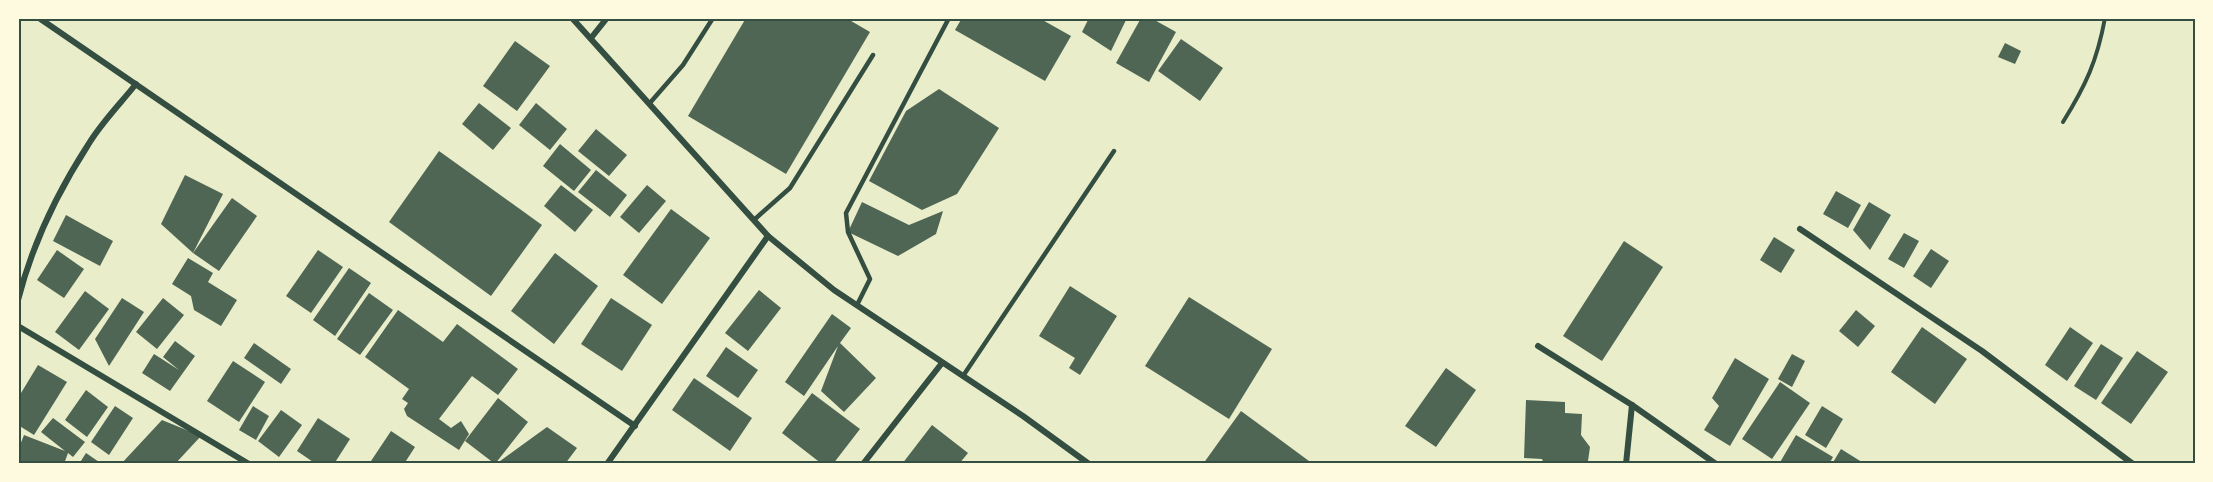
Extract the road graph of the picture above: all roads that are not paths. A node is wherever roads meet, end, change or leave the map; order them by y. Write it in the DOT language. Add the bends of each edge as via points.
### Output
graph roads {
  1 [pos="39,18"];
  2 [pos="572,18"];
  3 [pos="607,18"];
  4 [pos="713,18"];
  5 [pos="949,18"];
  6 [pos="591,38"];
  7 [pos="873,55"];
  8 [pos="136,84"];
  9 [pos="649,104"];
  10 [pos="1114,151"];
  11 [pos="755,219"];
  12 [pos="1800,229"];
  13 [pos="768,237"];
  14 [pos="18,300"];
  15 [pos="857,305"];
  16 [pos="18,326"];
  17 [pos="1538,346"];
  18 [pos="942,363"];
  19 [pos="963,376"];
  20 [pos="1632,405"];
  21 [pos="635,426"];
  22 [pos="249,464"];
  23 [pos="607,464"];
  24 [pos="863,464"];
  25 [pos="1089,464"];
  26 [pos="1626,464"];
  27 [pos="1716,464"];
  28 [pos="2133,464"];
  1 -- 8 [label="street"];
  2 -- 6 [label="street"];
  3 -- 6 [label="street"];
  4 -- 9 [label="lane" via="683,65"];
  5 -- 15 [label="lane" via="846,213 848,232 870,279"];
  6 -- 9 [label="street"];
  7 -- 11 [label="lane" via="790,188"];
  8 -- 14 [label="street" via="89,143 61,190 36,245"];
  8 -- 21 [label="street"];
  9 -- 11 [label="street"];
  10 -- 19 [label="lane"];
  11 -- 13 [label="street"];
  12 -- 28 [label="street" via="1982,351"];
  13 -- 15 [label="street"];
  13 -- 21 [label="street"];
  15 -- 18 [label="street"];
  16 -- 22 [label="street"];
  17 -- 20 [label="street"];
  18 -- 19 [label="street"];
  18 -- 24 [label="street"];
  19 -- 25 [label="street"];
  20 -- 26 [label="street"];
  20 -- 27 [label="street"];
  21 -- 23 [label="street"];
}
